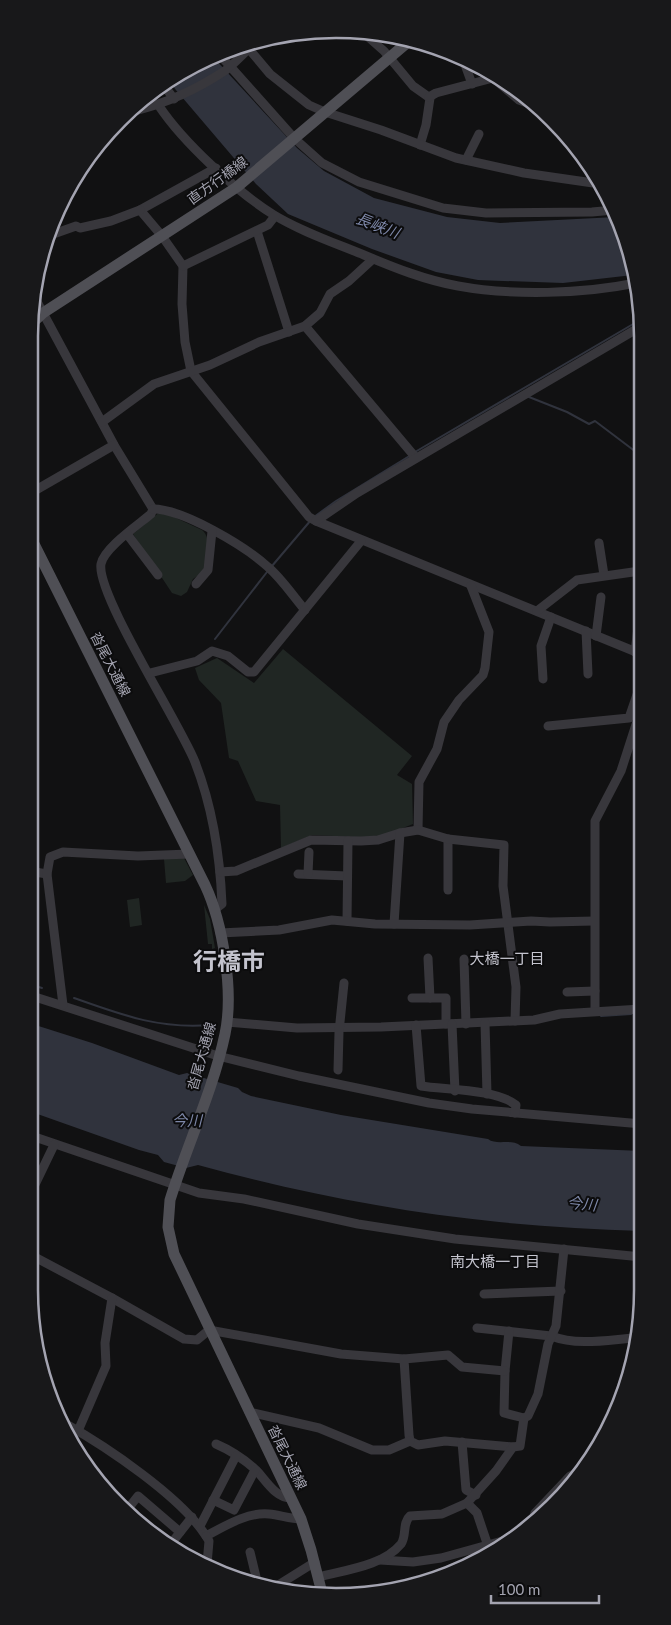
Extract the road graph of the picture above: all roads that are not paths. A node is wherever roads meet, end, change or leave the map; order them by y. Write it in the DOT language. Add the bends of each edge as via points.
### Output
graph roads {
  1 [pos="372,40"];
  2 [pos="404,46"];
  3 [pos="254,49"];
  4 [pos="248,51"];
  5 [pos="389,58"];
  6 [pos="223,59"];
  7 [pos="228,68"];
  8 [pos="466,68"];
  9 [pos="488,79"];
  10 [pos="472,84"];
  11 [pos="167,90"];
  12 [pos="429,97"];
  13 [pos="176,99"];
  14 [pos="160,106"];
  15 [pos="141,110"];
  16 [pos="325,112"];
  17 [pos="479,134"];
  18 [pos="292,139"];
  19 [pos="420,145"];
  20 [pos="466,160"];
  21 [pos="216,168"];
  22 [pos="592,183"];
  23 [pos="240,184"];
  24 [pos="140,210"];
  25 [pos="606,210"];
  26 [pos="275,216"];
  27 [pos="257,231"];
  28 [pos="55,233"];
  29 [pos="162,236"];
  30 [pos="373,259"];
  31 [pos="183,266"];
  32 [pos="629,284"];
  33 [pos="39,306"];
  34 [pos="43,314"];
  35 [pos="38,318"];
  36 [pos="305,326"];
  37 [pos="634,331"];
  38 [pos="289,332"];
  39 [pos="192,371"];
  40 [pos="102,422"];
  41 [pos="114,446"];
  42 [pos="416,458"];
  43 [pos="38,489"];
  44 [pos="154,508"];
  45 [pos="316,521"];
  46 [pos="212,531"];
  47 [pos="128,534"];
  48 [pos="361,541"];
  49 [pos="600,543"];
  50 [pos="38,552"];
  51 [pos="634,572"];
  52 [pos="158,575"];
  53 [pos="604,575"];
  54 [pos="196,584"];
  55 [pos="471,586"];
  56 [pos="601,597"];
  57 [pos="305,610"];
  58 [pos="537,611"];
  59 [pos="551,617"];
  60 [pos="586,631"];
  61 [pos="596,636"];
  62 [pos="634,651"];
  63 [pos="150,673"];
  64 [pos="588,674"];
  65 [pos="543,679"];
  66 [pos="634,703"];
  67 [pos="548,726"];
  68 [pos="634,731"];
  69 [pos="418,830"];
  70 [pos="400,833"];
  71 [pos="448,839"];
  72 [pos="348,841"];
  73 [pos="310,852"];
  74 [pos="189,854"];
  75 [pos="38,872"];
  76 [pos="220,872"];
  77 [pos="47,874"];
  78 [pos="298,874"];
  79 [pos="308,874"];
  80 [pos="347,876"];
  81 [pos="448,890"];
  82 [pos="214,910"];
  83 [pos="347,921"];
  84 [pos="594,921"];
  85 [pos="507,922"];
  86 [pos="394,924"];
  87 [pos="220,933"];
  88 [pos="428,958"];
  89 [pos="464,959"];
  90 [pos="344,983"];
  91 [pos="595,991"];
  92 [pos="568,992"];
  93 [pos="38,998"];
  94 [pos="412,998"];
  95 [pos="430,998"];
  96 [pos="63,1005"];
  97 [pos="634,1009"];
  98 [pos="596,1011"];
  99 [pos="514,1021"];
  100 [pos="227,1022"];
  101 [pos="485,1023"];
  102 [pos="449,1024"];
  103 [pos="466,1024"];
  104 [pos="416,1026"];
  105 [pos="340,1028"];
  106 [pos="218,1056"];
  107 [pos="338,1070"];
  108 [pos="455,1091"];
  109 [pos="487,1094"];
  110 [pos="515,1113"];
  111 [pos="634,1123"];
  112 [pos="38,1139"];
  113 [pos="54,1145"];
  114 [pos="38,1178"];
  115 [pos="176,1181"];
  116 [pos="564,1250"];
  117 [pos="634,1256"];
  118 [pos="38,1259"];
  119 [pos="561,1291"];
  120 [pos="484,1294"];
  121 [pos="112,1298"];
  122 [pos="477,1328"];
  123 [pos="209,1330"];
  124 [pos="510,1331"];
  125 [pos="551,1336"];
  126 [pos="629,1338"];
  127 [pos="404,1359"];
  128 [pos="505,1371"];
  129 [pos="249,1412"];
  130 [pos="524,1418"];
  131 [pos="71,1427"];
  132 [pos="78,1431"];
  133 [pos="410,1440"];
  134 [pos="462,1442"];
  135 [pos="216,1444"];
  136 [pos="514,1448"];
  137 [pos="236,1456"];
  138 [pos="255,1470"];
  139 [pos="476,1495"];
  140 [pos="291,1498"];
  141 [pos="213,1500"];
  142 [pos="467,1503"];
  143 [pos="131,1506"];
  144 [pos="192,1517"];
  145 [pos="301,1519"];
  146 [pos="200,1526"];
  147 [pos="180,1532"];
  148 [pos="206,1536"];
  149 [pos="174,1540"];
  150 [pos="487,1546"];
  151 [pos="488,1546"];
  152 [pos="250,1552"];
  153 [pos="207,1559"];
  154 [pos="380,1560"];
  155 [pos="315,1562"];
  156 [pos="256,1576"];
  157 [pos="319,1577"];
  158 [pos="282,1583"];
  159 [pos="321,1587"];
  1 -- 5 [label="street"];
  2 -- 5 [label="main road, 直方行橋線"];
  3 -- 16 [label="street" via="270,74 309,105"];
  4 -- 7 [label="street"];
  5 -- 12 [label="street" via="413,86"];
  5 -- 16 [label="main road, 直方行橋線"];
  6 -- 7 [label="street"];
  7 -- 13 [label="street"];
  7 -- 18 [label="street"];
  8 -- 10 [label="street"];
  9 -- 10 [label="street"];
  10 -- 12 [label="street"];
  11 -- 13 [label="street"];
  12 -- 19 [label="street"];
  13 -- 14 [label="street"];
  14 -- 15 [label="street"];
  14 -- 21 [label="street" via="180,133"];
  16 -- 18 [label="main road, 直方行橋線"];
  16 -- 19 [label="street"];
  17 -- 20 [label="street"];
  18 -- 23 [label="main road, 直方行橋線"];
  18 -- 25 [label="street" via="322,163 359,182 443,208 511,214"];
  19 -- 20 [label="street"];
  20 -- 22 [label="street"];
  21 -- 23 [label="street"];
  21 -- 24 [label="street"];
  23 -- 26 [label="street"];
  23 -- 29 [label="main road, 直方行橋線"];
  24 -- 28 [label="street" via="111,221 80,228 76,226"];
  24 -- 29 [label="street"];
  26 -- 27 [label="street"];
  26 -- 30 [label="street"];
  27 -- 31 [label="street"];
  27 -- 38 [label="street"];
  29 -- 31 [label="street"];
  29 -- 34 [label="main road, 直方行橋線"];
  30 -- 32 [label="street" via="434,281 490,290 563,291"];
  30 -- 36 [label="street" via="330,294 320,313"];
  31 -- 39 [label="street" via="184,323"];
  33 -- 34 [label="street"];
  34 -- 35 [label="main road, 直方行橋線"];
  34 -- 40 [label="street"];
  36 -- 38 [label="street"];
  36 -- 42 [label="street"];
  37 -- 42 [label="street"];
  38 -- 39 [label="street"];
  39 -- 40 [label="street" via="154,384"];
  39 -- 45 [label="street" via="309,517"];
  40 -- 41 [label="street"];
  41 -- 43 [label="street"];
  41 -- 44 [label="street"];
  42 -- 45 [label="street"];
  44 -- 46 [label="street" via="167,509"];
  44 -- 47 [label="street"];
  45 -- 48 [label="street"];
  46 -- 54 [label="street" via="208,570"];
  46 -- 57 [label="street" via="268,567"];
  47 -- 52 [label="street"];
  47 -- 63 [label="street" via="104,556 101,573 115,611"];
  48 -- 55 [label="street"];
  48 -- 57 [label="street"];
  49 -- 53 [label="street"];
  50 -- 74 [label="main road, 沓尾大通線"];
  51 -- 53 [label="street"];
  53 -- 58 [label="street" via="577,580"];
  55 -- 58 [label="street"];
  55 -- 69 [label="street" via="489,632 485,668 444,722 437,749 419,782"];
  56 -- 61 [label="street"];
  57 -- 63 [label="street" via="254,672 248,672 228,656 212,651 198,661"];
  58 -- 59 [label="street"];
  59 -- 60 [label="street"];
  59 -- 65 [label="street" via="541,646"];
  60 -- 61 [label="street"];
  60 -- 64 [label="street"];
  61 -- 62 [label="street"];
  63 -- 76 [label="street" via="200,776 214,828"];
  66 -- 67 [label="street" via="629,718"];
  68 -- 84 [label="street" via="621,771 595,821"];
  69 -- 70 [label="street"];
  69 -- 71 [label="street"];
  70 -- 72 [label="street" via="378,840"];
  70 -- 86 [label="street"];
  71 -- 81 [label="street"];
  71 -- 85 [label="street" via="504,845 503,886"];
  72 -- 76 [label="street" via="312,840 236,871"];
  72 -- 80 [label="street"];
  73 -- 79 [label="street"];
  74 -- 77 [label="street" via="56,853 50,857"];
  74 -- 82 [label="main road, 沓尾大通線"];
  75 -- 77 [label="street"];
  76 -- 82 [label="street" via="222,904"];
  77 -- 96 [label="street"];
  78 -- 79 [label="street"];
  79 -- 80 [label="street"];
  80 -- 83 [label="street"];
  82 -- 87 [label="main road, 沓尾大通線"];
  83 -- 86 [label="street"];
  83 -- 87 [label="street" via="321,921 280,930"];
  84 -- 85 [label="street"];
  84 -- 91 [label="street"];
  85 -- 86 [label="street"];
  85 -- 99 [label="street" via="516,987"];
  87 -- 100 [label="main road, 沓尾大通線" via="227,986"];
  88 -- 95 [label="street"];
  89 -- 103 [label="street"];
  90 -- 105 [label="street"];
  91 -- 92 [label="street"];
  91 -- 98 [label="street"];
  93 -- 96 [label="street"];
  94 -- 95 [label="street"];
  95 -- 102 [label="street" via="446,998"];
  96 -- 106 [label="street"];
  97 -- 98 [label="street"];
  98 -- 99 [label="street"];
  99 -- 101 [label="street"];
  100 -- 105 [label="street" via="279,1028"];
  100 -- 106 [label="main road, 沓尾大通線"];
  101 -- 103 [label="street"];
  101 -- 109 [label="street"];
  102 -- 103 [label="street"];
  102 -- 104 [label="street"];
  102 -- 108 [label="street"];
  104 -- 105 [label="street"];
  104 -- 108 [label="street" via="421,1086"];
  105 -- 107 [label="street"];
  106 -- 110 [label="street" via="429,1103"];
  106 -- 115 [label="main road, 沓尾大通線"];
  108 -- 109 [label="street"];
  109 -- 110 [label="street" via="516,1105"];
  110 -- 111 [label="street"];
  112 -- 113 [label="street"];
  113 -- 114 [label="street"];
  113 -- 115 [label="street"];
  115 -- 116 [label="street" via="199,1193 244,1199 358,1224 455,1239"];
  115 -- 123 [label="main road, 沓尾大通線" via="168,1214 169,1238"];
  116 -- 117 [label="street"];
  116 -- 119 [label="street"];
  118 -- 121 [label="street"];
  119 -- 120 [label="street"];
  119 -- 125 [label="street" via="556,1326"];
  121 -- 123 [label="street" via="184,1339 198,1340"];
  121 -- 132 [label="street" via="105,1343 106,1366"];
  122 -- 124 [label="street"];
  123 -- 127 [label="street" via="341,1354"];
  123 -- 129 [label="main road, 沓尾大通線"];
  124 -- 125 [label="street"];
  124 -- 128 [label="street"];
  125 -- 126 [label="street" via="584,1342"];
  125 -- 130 [label="street" via="538,1394"];
  127 -- 128 [label="street" via="448,1355 462,1367"];
  127 -- 133 [label="street"];
  128 -- 130 [label="street" via="504,1413"];
  129 -- 133 [label="street" via="319,1428 372,1450 389,1450"];
  129 -- 140 [label="main road, 沓尾大通線"];
  130 -- 136 [label="street" via="520,1446"];
  131 -- 132 [label="street"];
  132 -- 144 [label="street" via="112,1452"];
  133 -- 134 [label="street" via="418,1445"];
  134 -- 136 [label="street"];
  134 -- 139 [label="street" via="466,1490"];
  135 -- 137 [label="street"];
  136 -- 139 [label="street"];
  137 -- 138 [label="street"];
  137 -- 141 [label="street"];
  138 -- 140 [label="street" via="263,1482 285,1498"];
  138 -- 141 [label="street" via="234,1510"];
  139 -- 142 [label="street"];
  140 -- 145 [label="main road, 沓尾大通線"];
  141 -- 146 [label="street"];
  142 -- 151 [label="street" via="477,1513"];
  142 -- 154 [label="street" via="442,1514 410,1516 399,1546"];
  143 -- 147 [label="street" via="138,1496"];
  144 -- 146 [label="street"];
  144 -- 147 [label="street"];
  145 -- 148 [label="street" via="268,1514 254,1516"];
  145 -- 155 [label="main road, 沓尾大通線"];
  146 -- 148 [label="street"];
  147 -- 149 [label="street"];
  148 -- 153 [label="street" via="209,1541"];
  150 -- 154 [label="street" via="413,1562"];
  152 -- 156 [label="street"];
  154 -- 157 [label="street"];
  155 -- 157 [label="main road, 沓尾大通線"];
  155 -- 158 [label="street"];
  157 -- 159 [label="main road, 沓尾大通線"];
}
